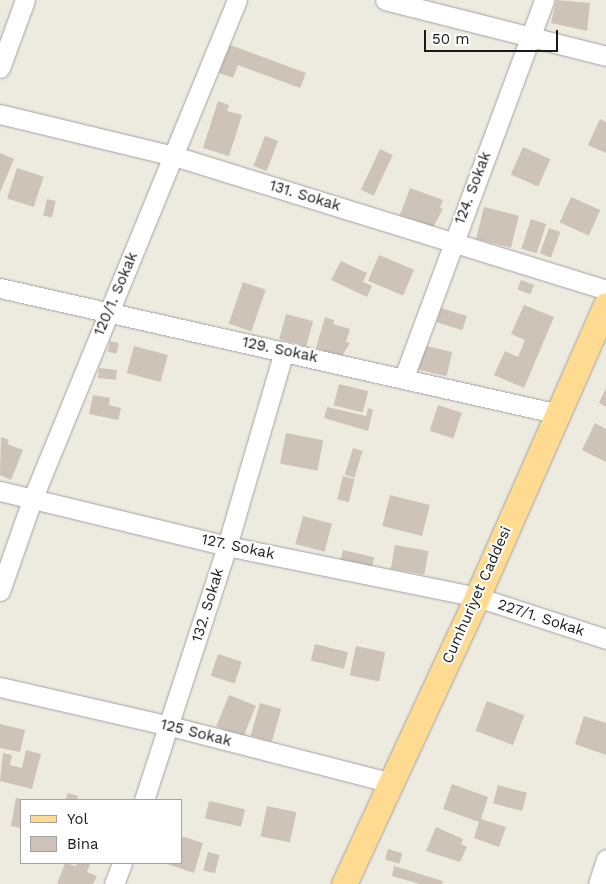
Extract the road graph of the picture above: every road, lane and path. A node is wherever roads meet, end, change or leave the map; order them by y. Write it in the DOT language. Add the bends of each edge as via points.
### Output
graph roads {
  1 [pos="25,0"];
  2 [pos="237,0"];
  3 [pos="385,0"];
  4 [pos="544,0"];
  5 [pos="532,36"];
  6 [pos="606,56"];
  7 [pos="0,68"];
  8 [pos="0,114"];
  9 [pos="174,156"];
  10 [pos="452,242"];
  11 [pos="0,288"];
  12 [pos="606,290"];
  13 [pos="606,305"];
  14 [pos="107,314"];
  15 [pos="284,351"];
  16 [pos="404,376"];
  17 [pos="559,414"];
  18 [pos="0,491"];
  19 [pos="32,500"];
  20 [pos="227,546"];
  21 [pos="0,591"];
  22 [pos="477,597"];
  23 [pos="606,639"];
  24 [pos="0,687"];
  25 [pos="170,726"];
  26 [pos="392,783"];
  27 [pos="144,799"];
  28 [pos="606,859"];
  29 [pos="122,864"];
  30 [pos="114,884"];
  31 [pos="344,884"];
  32 [pos="598,884"];
  1 -- 7 [label="street"];
  2 -- 9 [label="street, 120/1. Sokak"];
  3 -- 5 [label="street"];
  4 -- 5 [label="street, 124. Sokak"];
  5 -- 6 [label="street"];
  5 -- 10 [label="street, 124. Sokak"];
  8 -- 9 [label="street, 131. Sokak"];
  9 -- 10 [label="street, 131. Sokak"];
  9 -- 14 [label="street, 120/1. Sokak"];
  10 -- 12 [label="street, 131. Sokak"];
  10 -- 16 [label="street, 124. Sokak"];
  11 -- 14 [label="street, 129. Sokak"];
  13 -- 17 [label="main road, Cumhuriyet Caddesi"];
  14 -- 15 [label="street, 129. Sokak"];
  14 -- 19 [label="street, 120/1. Sokak"];
  15 -- 16 [label="street, 129. Sokak"];
  15 -- 20 [label="street, 132. Sokak"];
  16 -- 17 [label="street, 129. Sokak"];
  17 -- 22 [label="main road, Cumhuriyet Caddesi"];
  18 -- 19 [label="street, 127. Sokak"];
  19 -- 20 [label="street, 127. Sokak"];
  19 -- 21 [label="street, 120/1. Sokak"];
  20 -- 22 [label="street, 127. Sokak"];
  20 -- 25 [label="street, 132. Sokak"];
  22 -- 23 [label="street, 227/1. Sokak"];
  22 -- 26 [label="main road, Cumhuriyet Caddesi"];
  24 -- 25 [label="street, 125 Sokak"];
  25 -- 26 [label="street, 125 Sokak"];
  25 -- 27 [label="street, 132. Sokak"];
  26 -- 31 [label="main road, Cumhuriyet Caddesi"];
  28 -- 32 [label="street"];
  29 -- 30 [label="street"];
}
